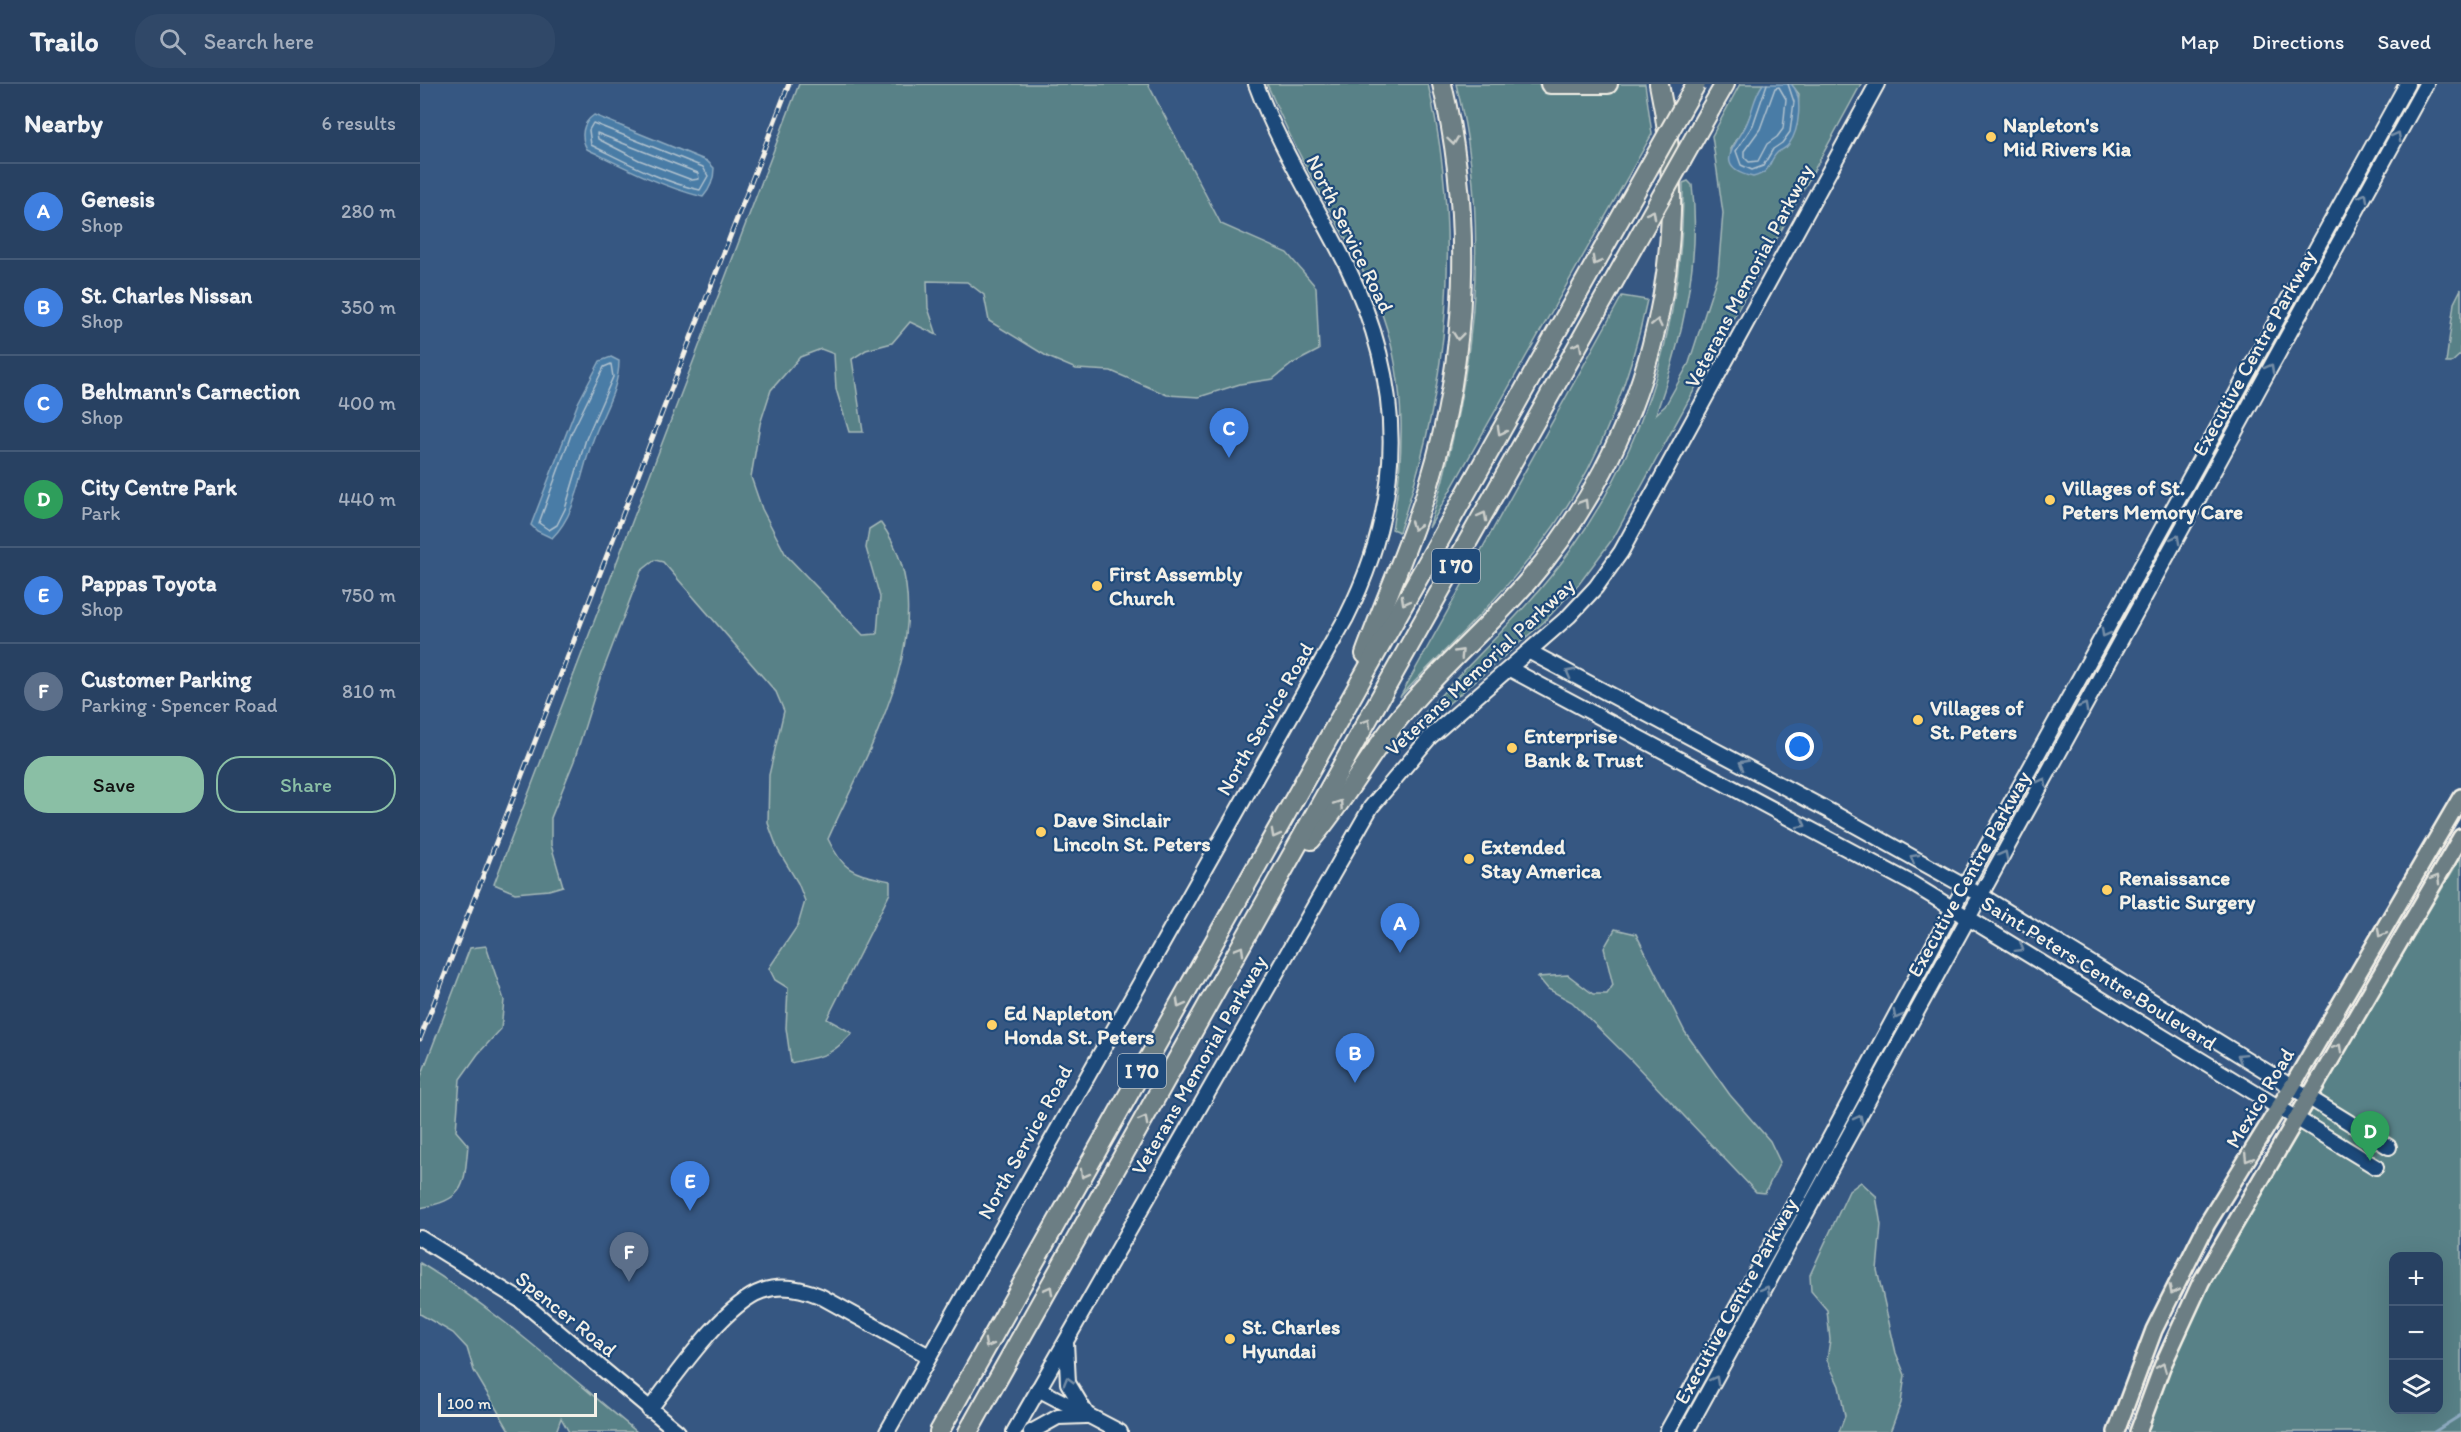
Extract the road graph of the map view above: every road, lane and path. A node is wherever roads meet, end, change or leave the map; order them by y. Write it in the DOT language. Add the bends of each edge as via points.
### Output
graph roads {
  1 [pos="1256,84"];
  2 [pos="1442,84"];
  3 [pos="1550,84"];
  4 [pos="1608,84"];
  5 [pos="1659,84"];
  6 [pos="1696,84"];
  7 [pos="1725,84"];
  8 [pos="1877,84"];
  9 [pos="2406,84"];
  10 [pos="2426,84"];
  11 [pos="1530,652"];
  12 [pos="1510,669"];
  13 [pos="1344,709"];
  14 [pos="2461,797"];
  15 [pos="2461,837"];
  16 [pos="1288,866"];
  17 [pos="1965,886"];
  18 [pos="1982,896"];
  19 [pos="1954,908"];
  20 [pos="1970,918"];
  21 [pos="2291,1088"];
  22 [pos="2309,1098"];
  23 [pos="2278,1108"];
  24 [pos="2296,1119"];
  25 [pos="2389,1147"];
  26 [pos="2376,1167"];
  27 [pos="420,1238"];
  28 [pos="1066,1340"];
  29 [pos="929,1356"];
  30 [pos="1038,1389"];
  31 [pos="649,1410"];
  32 [pos="1088,1416"];
  33 [pos="678,1432"];
  34 [pos="886,1432"];
  35 [pos="939,1432"];
  36 [pos="968,1432"];
  37 [pos="1014,1432"];
  38 [pos="1031,1432"];
  39 [pos="1120,1432"];
  40 [pos="1667,1432"];
  41 [pos="1686,1432"];
  42 [pos="2116,1432"];
  43 [pos="2138,1432"];
  1 -- 29 [label="street, North Service Road" via="1346,264 1368,312 1379,350 1391,417 1382,528 1346,618"];
  2 -- 13 [label="highway, one-way" via="1460,208 1461,286 1453,373 1424,500"];
  3 -- 4 [label="highway"];
  16 -- 5 [label="highway, one-way" via="1329,819 1396,722 1547,558 1585,503 1614,449 1639,389 1665,279 1672,188"];
  6 -- 13 [label="highway, I 70, one-way, bridge"];
  16 -- 7 [label="highway, I 70, one-way, bridge"];
  8 -- 11 [label="street, Veterans Memorial Parkway" via="1642,519 1596,587"];
  9 -- 17 [label="street, Executive Centre Parkway, one-way"];
  18 -- 10 [label="street, Executive Centre Parkway, one-way"];
  11 -- 12 [label="street, Veterans Memorial Parkway"];
  17 -- 11 [label="street, Saint Peters Centre Boulevard, one-way"];
  12 -- 19 [label="street, Saint Peters Centre Boulevard, one-way"];
  12 -- 28 [label="street, Veterans Memorial Parkway" via="1430,737 1371,807"];
  13 -- 35 [label="highway, I 70, one-way"];
  14 -- 21 [label="main road, Mexico Road, one-way"];
  22 -- 15 [label="main road, Mexico Road, one-way"];
  36 -- 16 [label="highway, I 70, one-way"];
  17 -- 18 [label="street, Saint Peters Centre Boulevard"];
  17 -- 19 [label="street, Executive Centre Parkway"];
  18 -- 20 [label="street, Executive Centre Parkway"];
  21 -- 18 [label="street, Saint Peters Centre Boulevard, one-way"];
  19 -- 20 [label="street, Saint Peters Centre Boulevard"];
  19 -- 40 [label="street, Executive Centre Parkway, one-way"];
  20 -- 23 [label="street, Saint Peters Centre Boulevard, one-way"];
  41 -- 20 [label="street, Executive Centre Parkway, one-way"];
  21 -- 22 [label="street, Saint Peters Centre Boulevard"];
  21 -- 23 [label="main road, Mexico Road"];
  22 -- 24 [label="main road, Mexico Road"];
  22 -- 25 [label="street, Saint Peters Centre Boulevard"];
  23 -- 24 [label="street, Saint Peters Centre Boulevard"];
  23 -- 42 [label="main road, Mexico Road, one-way" via="2173,1289"];
  24 -- 26 [label="street, Saint Peters Centre Boulevard"];
  43 -- 24 [label="main road, Mexico Road, one-way" via="2200,1282"];
  27 -- 31 [label="street, Spencer Road" via="531,1308"];
  28 -- 30 [label="street, Veterans Memorial Parkway"];
  32 -- 28 [label="street, one-way" via="1068,1383"];
  29 -- 31 [label="street" via="819,1296 800,1289 775,1288 738,1304"];
  29 -- 34 [label="street, North Service Road"];
  30 -- 32 [label="street"];
  30 -- 37 [label="street, Veterans Memorial Parkway"];
  31 -- 33 [label="street, Spencer Road"];
  32 -- 38 [label="street" via="1058,1417"];
  32 -- 39 [label="street"];
}
